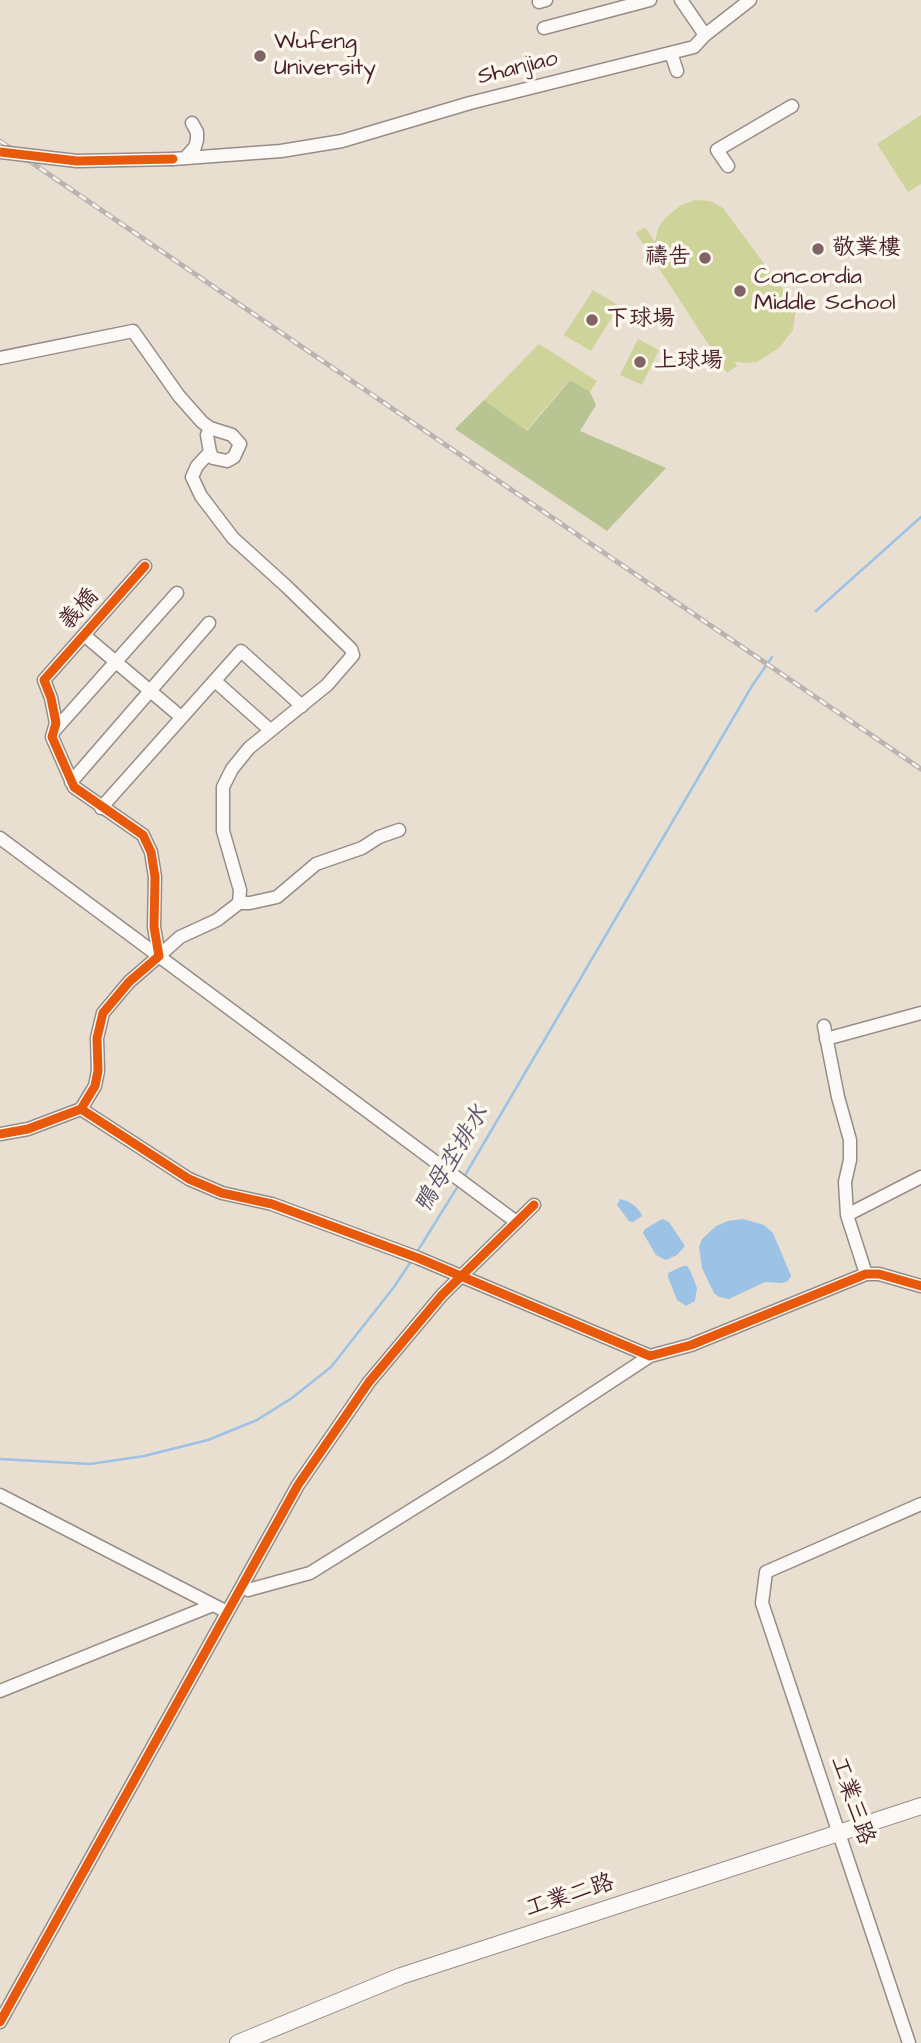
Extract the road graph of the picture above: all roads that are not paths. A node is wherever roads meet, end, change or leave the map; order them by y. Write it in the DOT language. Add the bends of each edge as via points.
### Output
graph roads {
  1 [pos="650,0"];
  2 [pos="681,0"];
  3 [pos="750,0"];
  4 [pos="544,28"];
  5 [pos="705,35"];
  6 [pos="671,53"];
  7 [pos="677,71"];
  8 [pos="792,106"];
  9 [pos="192,123"];
  10 [pos="0,152"];
  11 [pos="179,158"];
  12 [pos="728,166"];
  13 [pos="0,358"];
  14 [pos="210,428"];
  15 [pos="209,452"];
  16 [pos="145,566"];
  17 [pos="177,593"];
  18 [pos="209,623"];
  19 [pos="84,635"];
  20 [pos="117,662"];
  21 [pos="215,681"];
  22 [pos="149,690"];
  23 [pos="302,706"];
  24 [pos="181,717"];
  25 [pos="270,730"];
  26 [pos="54,731"];
  27 [pos="72,782"];
  28 [pos="102,808"];
  29 [pos="399,830"];
  30 [pos="0,838"];
  31 [pos="239,903"];
  32 [pos="159,956"];
  33 [pos="921,1013"];
  34 [pos="81,1109"];
  35 [pos="0,1134"];
  36 [pos="921,1177"];
  37 [pos="534,1205"];
  38 [pos="847,1215"];
  39 [pos="515,1221"];
  40 [pos="866,1274"];
  41 [pos="460,1276"];
  42 [pos="921,1286"];
  43 [pos="650,1356"];
  44 [pos="0,1495"];
  45 [pos="921,1504"];
  46 [pos="248,1590"];
  47 [pos="213,1605"];
  48 [pos="227,1612"];
  49 [pos="0,1691"];
  50 [pos="921,1806"];
  51 [pos="841,1832"];
  52 [pos="0,2022"];
  53 [pos="238,2043"];
  54 [pos="909,2043"];
  1 -- 4 [label="street"];
  2 -- 5 [label="street"];
  3 -- 5 [label="street, Shanjiao"];
  5 -- 6 [label="street, Shanjiao" via="694,47"];
  6 -- 7 [label="street"];
  6 -- 11 [label="street, Shanjiao" via="457,106 342,141 281,151"];
  8 -- 12 [label="street" via="717,150"];
  9 -- 11 [label="street" via="197,132 195,147"];
  10 -- 11 [label="street, Shanjiao, bridge" via="77,161"];
  13 -- 14 [label="street" via="133,331 179,396"];
  14 -- 15 [label="street"];
  14 -- 15 [label="street" via="232,435 240,444 227,461"];
  15 -- 23 [label="street" via="192,477 201,496 233,538 351,649 353,655 347,663"];
  16 -- 19 [label="street, 義橋"];
  17 -- 20 [label="street"];
  18 -- 22 [label="street"];
  19 -- 20 [label="street"];
  19 -- 26 [label="street, 義橋" via="44,680 56,723"];
  20 -- 22 [label="street"];
  20 -- 26 [label="street"];
  21 -- 23 [label="street" via="241,651"];
  21 -- 24 [label="street"];
  21 -- 25 [label="street"];
  22 -- 24 [label="street"];
  22 -- 27 [label="street"];
  23 -- 25 [label="street"];
  24 -- 28 [label="street"];
  25 -- 31 [label="street" via="249,748 223,787 223,831 240,891"];
  26 -- 27 [label="street" via="52,737"];
  27 -- 28 [label="street"];
  28 -- 32 [label="street" via="143,835 151,852"];
  29 -- 31 [label="street" via="316,864 277,897"];
  30 -- 32 [label="street"];
  31 -- 32 [label="street" via="217,920 180,937"];
  32 -- 34 [label="street" via="103,1013 95,1086"];
  32 -- 39 [label="street"];
  33 -- 38 [label="street" via="825,1033 850,1140"];
  34 -- 35 [label="street"];
  34 -- 41 [label="street" via="189,1179 222,1193 272,1204"];
  36 -- 38 [label="street"];
  37 -- 39 [label="street"];
  38 -- 40 [label="street"];
  39 -- 41 [label="street"];
  40 -- 42 [label="street"];
  40 -- 43 [label="street" via="691,1345"];
  41 -- 43 [label="street"];
  41 -- 48 [label="street" via="369,1382 298,1485"];
  43 -- 46 [label="street" via="310,1573"];
  44 -- 47 [label="street"];
  45 -- 51 [label="street, 工業三路" via="766,1572 762,1603"];
  47 -- 48 [label="street"];
  47 -- 49 [label="street"];
  48 -- 52 [label="street"];
  50 -- 51 [label="main road, 工業二路"];
  51 -- 53 [label="main road, 工業二路" via="401,1976"];
  51 -- 54 [label="street, 工業三路"];
}
